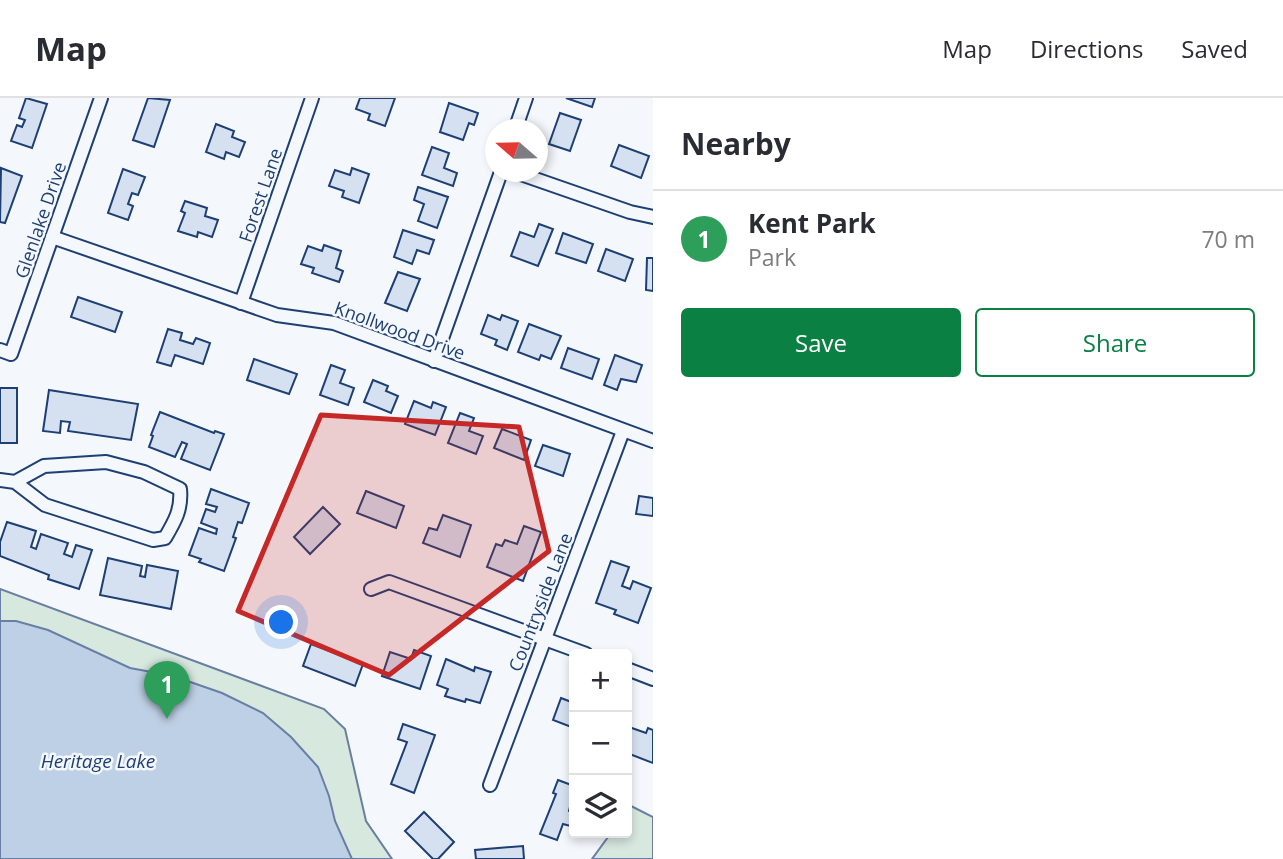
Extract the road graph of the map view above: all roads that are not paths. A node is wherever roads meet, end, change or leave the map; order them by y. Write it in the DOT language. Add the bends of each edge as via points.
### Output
graph roads {
  1 [pos="101,98"];
  2 [pos="312,98"];
  3 [pos="526,98"];
  4 [pos="519,119"];
  5 [pos="496,182"];
  6 [pos="544,182"];
  7 [pos="653,217"];
  8 [pos="52,237"];
  9 [pos="241,303"];
  10 [pos="6,352"];
  11 [pos="434,360"];
  12 [pos="623,431"];
  13 [pos="653,441"];
  14 [pos="0,480"];
  15 [pos="15,482"];
  16 [pos="371,589"];
  17 [pos="545,639"];
  18 [pos="572,649"];
  19 [pos="632,671"];
  20 [pos="653,679"];
  21 [pos="490,785"];
  1 -- 8 [label="street, Glenlake Drive"];
  2 -- 9 [label="street, Forest Lane"];
  3 -- 4 [label="street"];
  5 -- 11 [label="street"];
  6 -- 7 [label="street"];
  8 -- 9 [label="street, Knollwood Drive"];
  8 -- 10 [label="street, Glenlake Drive"];
  9 -- 11 [label="street, Knollwood Drive" via="277,315 334,323"];
  11 -- 12 [label="street, Knollwood Drive"];
  12 -- 13 [label="street, Knollwood Drive"];
  12 -- 17 [label="street, Countryside Lane"];
  14 -- 15 [label="street"];
  15 -- 15 [label="street" via="44,466 106,462 144,472 180,489 181,502 165,538 153,540 45,505"];
  16 -- 17 [label="street" via="389,582"];
  17 -- 18 [label="street"];
  17 -- 21 [label="street, Countryside Lane"];
  19 -- 20 [label="street"];
}
